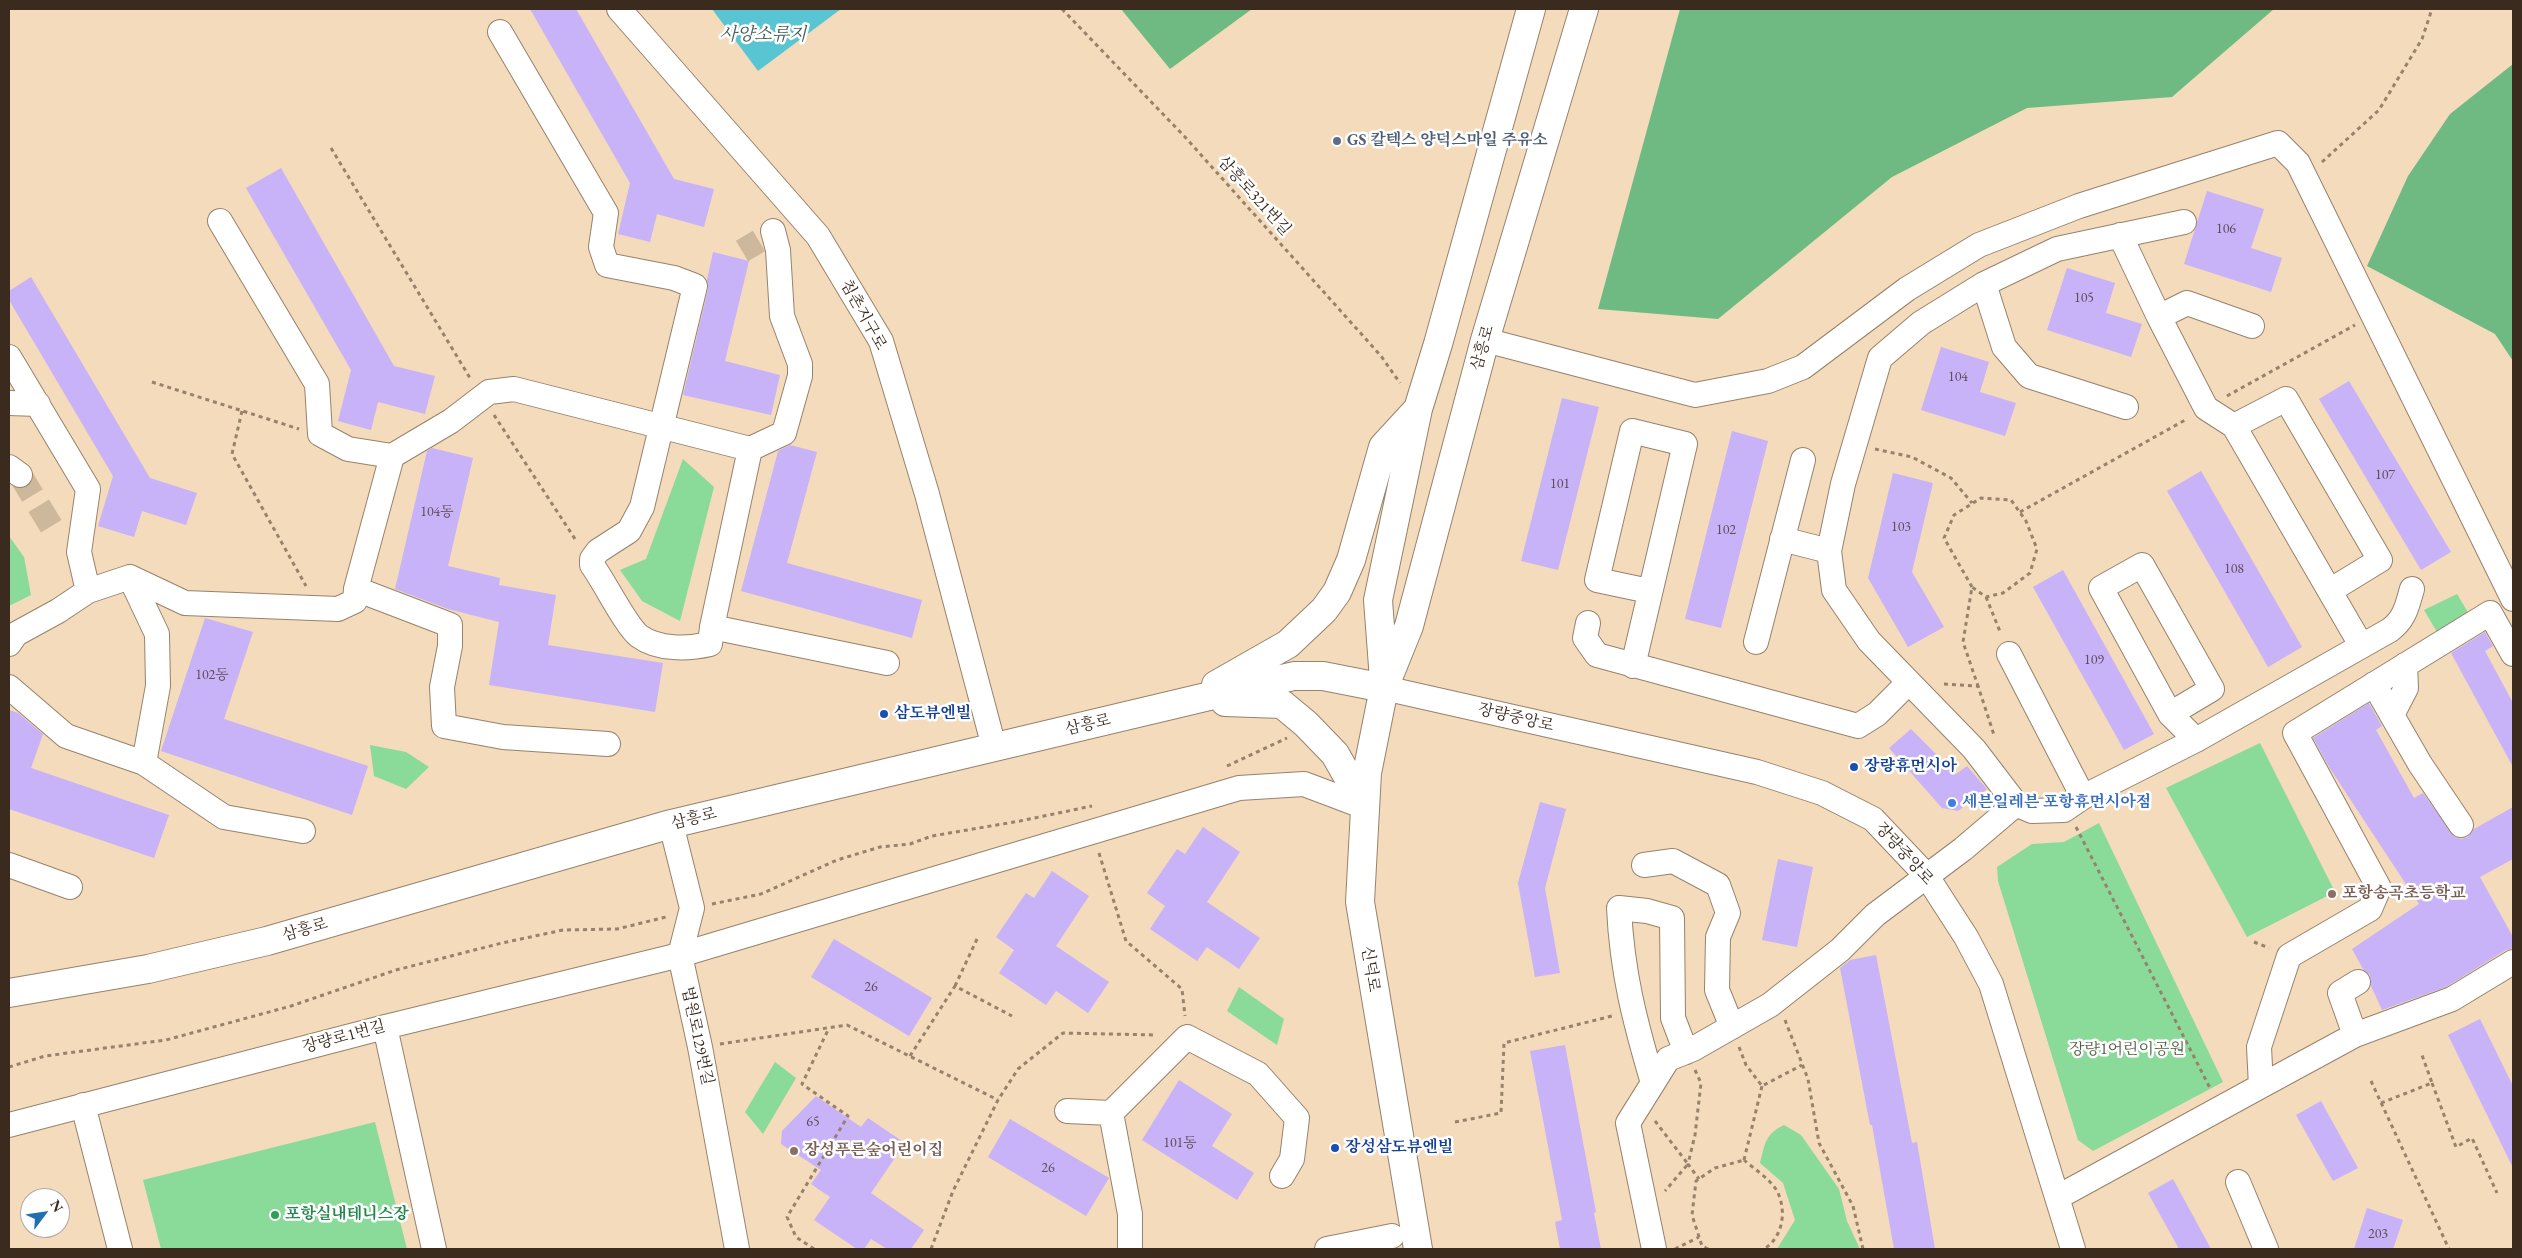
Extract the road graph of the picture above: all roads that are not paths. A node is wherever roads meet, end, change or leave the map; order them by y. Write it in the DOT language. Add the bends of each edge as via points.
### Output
graph roads {
  1 [pos="619,9"];
  2 [pos="1531,9"];
  3 [pos="1584,9"];
  4 [pos="500,32"];
  5 [pos="800,216"];
  6 [pos="220,221"];
  7 [pos="2184,222"];
  8 [pos="2120,235"];
  9 [pos="1984,284"];
  10 [pos="2159,317"];
  11 [pos="2252,326"];
  12 [pos="1485,340"];
  13 [pos="9,357"];
  14 [pos="9,403"];
  15 [pos="38,404"];
  16 [pos="2126,407"];
  17 [pos="1418,408"];
  18 [pos="2234,426"];
  19 [pos="660,428"];
  20 [pos="750,449"];
  21 [pos="392,456"];
  22 [pos="1804,460"];
  23 [pos="1782,539"];
  24 [pos="1829,551"];
  25 [pos="130,577"];
  26 [pos="356,589"];
  27 [pos="2412,589"];
  28 [pos="2331,590"];
  29 [pos="88,591"];
  30 [pos="1650,592"];
  31 [pos="2513,599"];
  32 [pos="1588,623"];
  33 [pos="712,626"];
  34 [pos="1756,642"];
  35 [pos="9,644"];
  36 [pos="2361,645"];
  37 [pos="2009,654"];
  38 [pos="2513,654"];
  39 [pos="887,663"];
  40 [pos="2405,665"];
  41 [pos="1633,666"];
  42 [pos="1908,683"];
  43 [pos="2374,684"];
  44 [pos="9,687"];
  45 [pos="1384,688"];
  46 [pos="1189,701"];
  47 [pos="2170,714"];
  48 [pos="2392,715"];
  49 [pos="2196,740"];
  50 [pos="608,744"];
  51 [pos="994,747"];
  52 [pos="144,763"];
  53 [pos="2083,797"];
  54 [pos="2016,804"];
  55 [pos="1365,807"];
  56 [pos="671,824"];
  57 [pos="2461,825"];
  58 [pos="303,832"];
  59 [pos="9,865"];
  60 [pos="1644,865"];
  61 [pos="1926,874"];
  62 [pos="70,887"];
  63 [pos="680,955"];
  64 [pos="2513,962"];
  65 [pos="2358,982"];
  66 [pos="9,993"];
  67 [pos="385,1027"];
  68 [pos="1732,1027"];
  69 [pos="2355,1034"];
  70 [pos="1686,1052"];
  71 [pos="2261,1086"];
  72 [pos="1647,1093"];
  73 [pos="83,1106"];
  74 [pos="1067,1111"];
  75 [pos="1111,1113"];
  76 [pos="9,1125"];
  77 [pos="1282,1176"];
  78 [pos="2238,1182"];
  79 [pos="2058,1197"];
  80 [pos="1392,1236"];
  81 [pos="1670,1247"];
  82 [pos="120,1249"];
  83 [pos="434,1249"];
  84 [pos="737,1249"];
  85 [pos="1130,1249"];
  86 [pos="1327,1249"];
  87 [pos="1418,1249"];
  88 [pos="2073,1249"];
  89 [pos="2266,1249"];
  1 -- 5 [label="street, 침촌지구로"];
  2 -- 17 [label="main road"];
  3 -- 12 [label="main road, 삼흥로"];
  4 -- 19 [label="street" via="606,213 600,247 608,265 674,278 694,286"];
  5 -- 20 [label="street" via="766,236 778,250 782,316 800,364 800,376 784,433"];
  5 -- 51 [label="street, 침촌지구로" via="818,236 881,341 927,494"];
  6 -- 21 [label="street" via="317,384 320,434 348,449"];
  7 -- 8 [label="street"];
  8 -- 9 [label="street" via="2057,249"];
  8 -- 10 [label="street"];
  9 -- 16 [label="street" via="2004,347 2029,376"];
  9 -- 24 [label="street" via="1921,323 1880,358 1843,484"];
  10 -- 11 [label="street" via="2187,303"];
  10 -- 18 [label="street" via="2206,408"];
  12 -- 31 [label="street" via="1695,395 1768,381 1802,367 1908,290 1979,245 2079,206 2278,144 2298,163"];
  12 -- 45 [label="main road, 삼흥로" via="1409,626"];
  13 -- 15 [label="street"];
  14 -- 15 [label="street"];
  15 -- 29 [label="street" via="88,489 79,552"];
  17 -- 45 [label="main road" via="1378,600"];
  17 -- 46 [label="main road" via="1383,446 1351,560 1337,592 1324,610 1288,644"];
  18 -- 28 [label="street"];
  18 -- 28 [label="street" via="2286,399 2380,560"];
  19 -- 20 [label="street"];
  19 -- 21 [label="street" via="514,390 489,392 451,421"];
  19 -- 33 [label="street" via="642,507 629,531 598,551 592,565 634,630 650,642 688,649 710,644"];
  20 -- 33 [label="street"];
  21 -- 26 [label="street"];
  22 -- 23 [label="street"];
  23 -- 24 [label="street"];
  23 -- 34 [label="street"];
  24 -- 42 [label="street" via="1834,590 1869,641"];
  25 -- 26 [label="street" via="185,603 338,609 355,601"];
  25 -- 29 [label="street"];
  25 -- 52 [label="street" via="157,634 158,686"];
  26 -- 50 [label="street" via="450,625 450,646 442,687 444,726 503,737"];
  27 -- 36 [label="street" via="2400,623"];
  28 -- 36 [label="street"];
  29 -- 35 [label="street" via="16,634"];
  30 -- 30 [label="street" via="1685,444 1632,431 1597,580"];
  30 -- 41 [label="street"];
  32 -- 41 [label="street" via="1586,638 1597,655"];
  33 -- 39 [label="street"];
  36 -- 49 [label="street"];
  37 -- 53 [label="street"];
  38 -- 40 [label="street" via="2490,612"];
  40 -- 43 [label="street"];
  40 -- 48 [label="street" via="2406,688"];
  41 -- 42 [label="street" via="1858,726 1877,714"];
  42 -- 54 [label="street" via="1974,750"];
  43 -- 48 [label="street"];
  43 -- 71 [label="street" via="2295,733 2379,888 2370,909 2289,956 2259,1047"];
  44 -- 52 [label="street" via="66,736"];
  45 -- 46 [label="main road, 삼흥로" via="1323,676 1294,676"];
  45 -- 55 [label="main road, 신덕로" via="1366,773"];
  45 -- 61 [label="street, 장량중앙로" via="1756,772 1822,793 1873,820"];
  46 -- 51 [label="main road, 삼흥로"];
  46 -- 55 [label="main road" via="1282,704 1335,754"];
  47 -- 47 [label="street" via="2101,588 2142,565 2212,689"];
  47 -- 49 [label="street"];
  48 -- 57 [label="street"];
  49 -- 53 [label="street"];
  51 -- 56 [label="main road, 삼흥로"];
  52 -- 58 [label="street" via="224,817"];
  53 -- 54 [label="street" via="2064,810 2032,811"];
  54 -- 61 [label="street" via="1963,849"];
  55 -- 63 [label="street, 장량로1번길" via="1304,784 1239,788"];
  55 -- 87 [label="main road, 신덕로" via="1360,902"];
  56 -- 63 [label="street, 법원로129번길" via="683,911"];
  56 -- 66 [label="main road, 삼흥로" via="267,941 148,969"];
  59 -- 62 [label="street"];
  60 -- 68 [label="street" via="1673,861 1718,885 1728,913 1718,937 1717,990"];
  61 -- 68 [label="street" via="1875,915 1840,950 1777,1000"];
  61 -- 79 [label="street, 장량중앙로" via="1991,984"];
  63 -- 67 [label="street, 장량로1번길"];
  63 -- 84 [label="street, 법원로129번길"];
  64 -- 69 [label="street" via="2452,998"];
  65 -- 69 [label="street" via="2340,993"];
  67 -- 73 [label="street, 장량로1번길"];
  67 -- 83 [label="street"];
  68 -- 70 [label="street"];
  69 -- 71 [label="street"];
  70 -- 72 [label="street" via="1668,1059"];
  70 -- 72 [label="street" via="1673,1018 1672,918 1647,910 1619,908 1621,952"];
  71 -- 79 [label="street"];
  72 -- 81 [label="street" via="1628,1123"];
  73 -- 76 [label="street, 장량로1번길"];
  73 -- 82 [label="street"];
  74 -- 75 [label="street"];
  75 -- 77 [label="street" via="1187,1037 1258,1074 1297,1118 1292,1159"];
  75 -- 85 [label="street" via="1130,1214"];
  78 -- 89 [label="street"];
  79 -- 88 [label="street, 장량중앙로"];
  80 -- 86 [label="street"];
}
